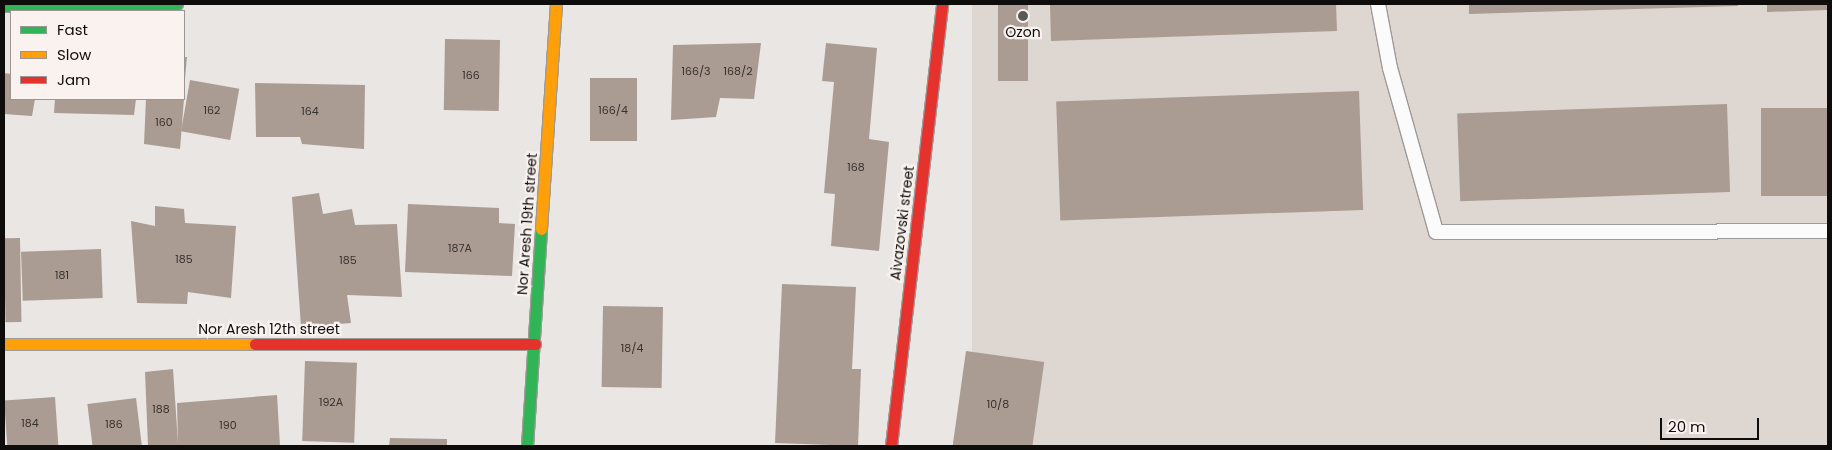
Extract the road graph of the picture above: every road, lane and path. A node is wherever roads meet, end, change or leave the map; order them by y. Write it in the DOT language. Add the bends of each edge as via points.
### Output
graph roads {
  1 [pos="177,4"];
  2 [pos="556,4"];
  3 [pos="942,4"];
  4 [pos="1378,4"];
  5 [pos="4,6"];
  6 [pos="1828,230"];
  7 [pos="4,344"];
  8 [pos="534,344"];
  9 [pos="527,446"];
  10 [pos="890,446"];
  1 -- 5 [label="street"];
  2 -- 8 [label="street, Nor Aresh 19th street"];
  3 -- 10 [label="street, Aivazovski street"];
  4 -- 6 [label="lane" via="1390,68 1436,232"];
  7 -- 8 [label="street, Nor Aresh 12th street"];
  8 -- 9 [label="street, Nor Aresh 19th street"];
}
